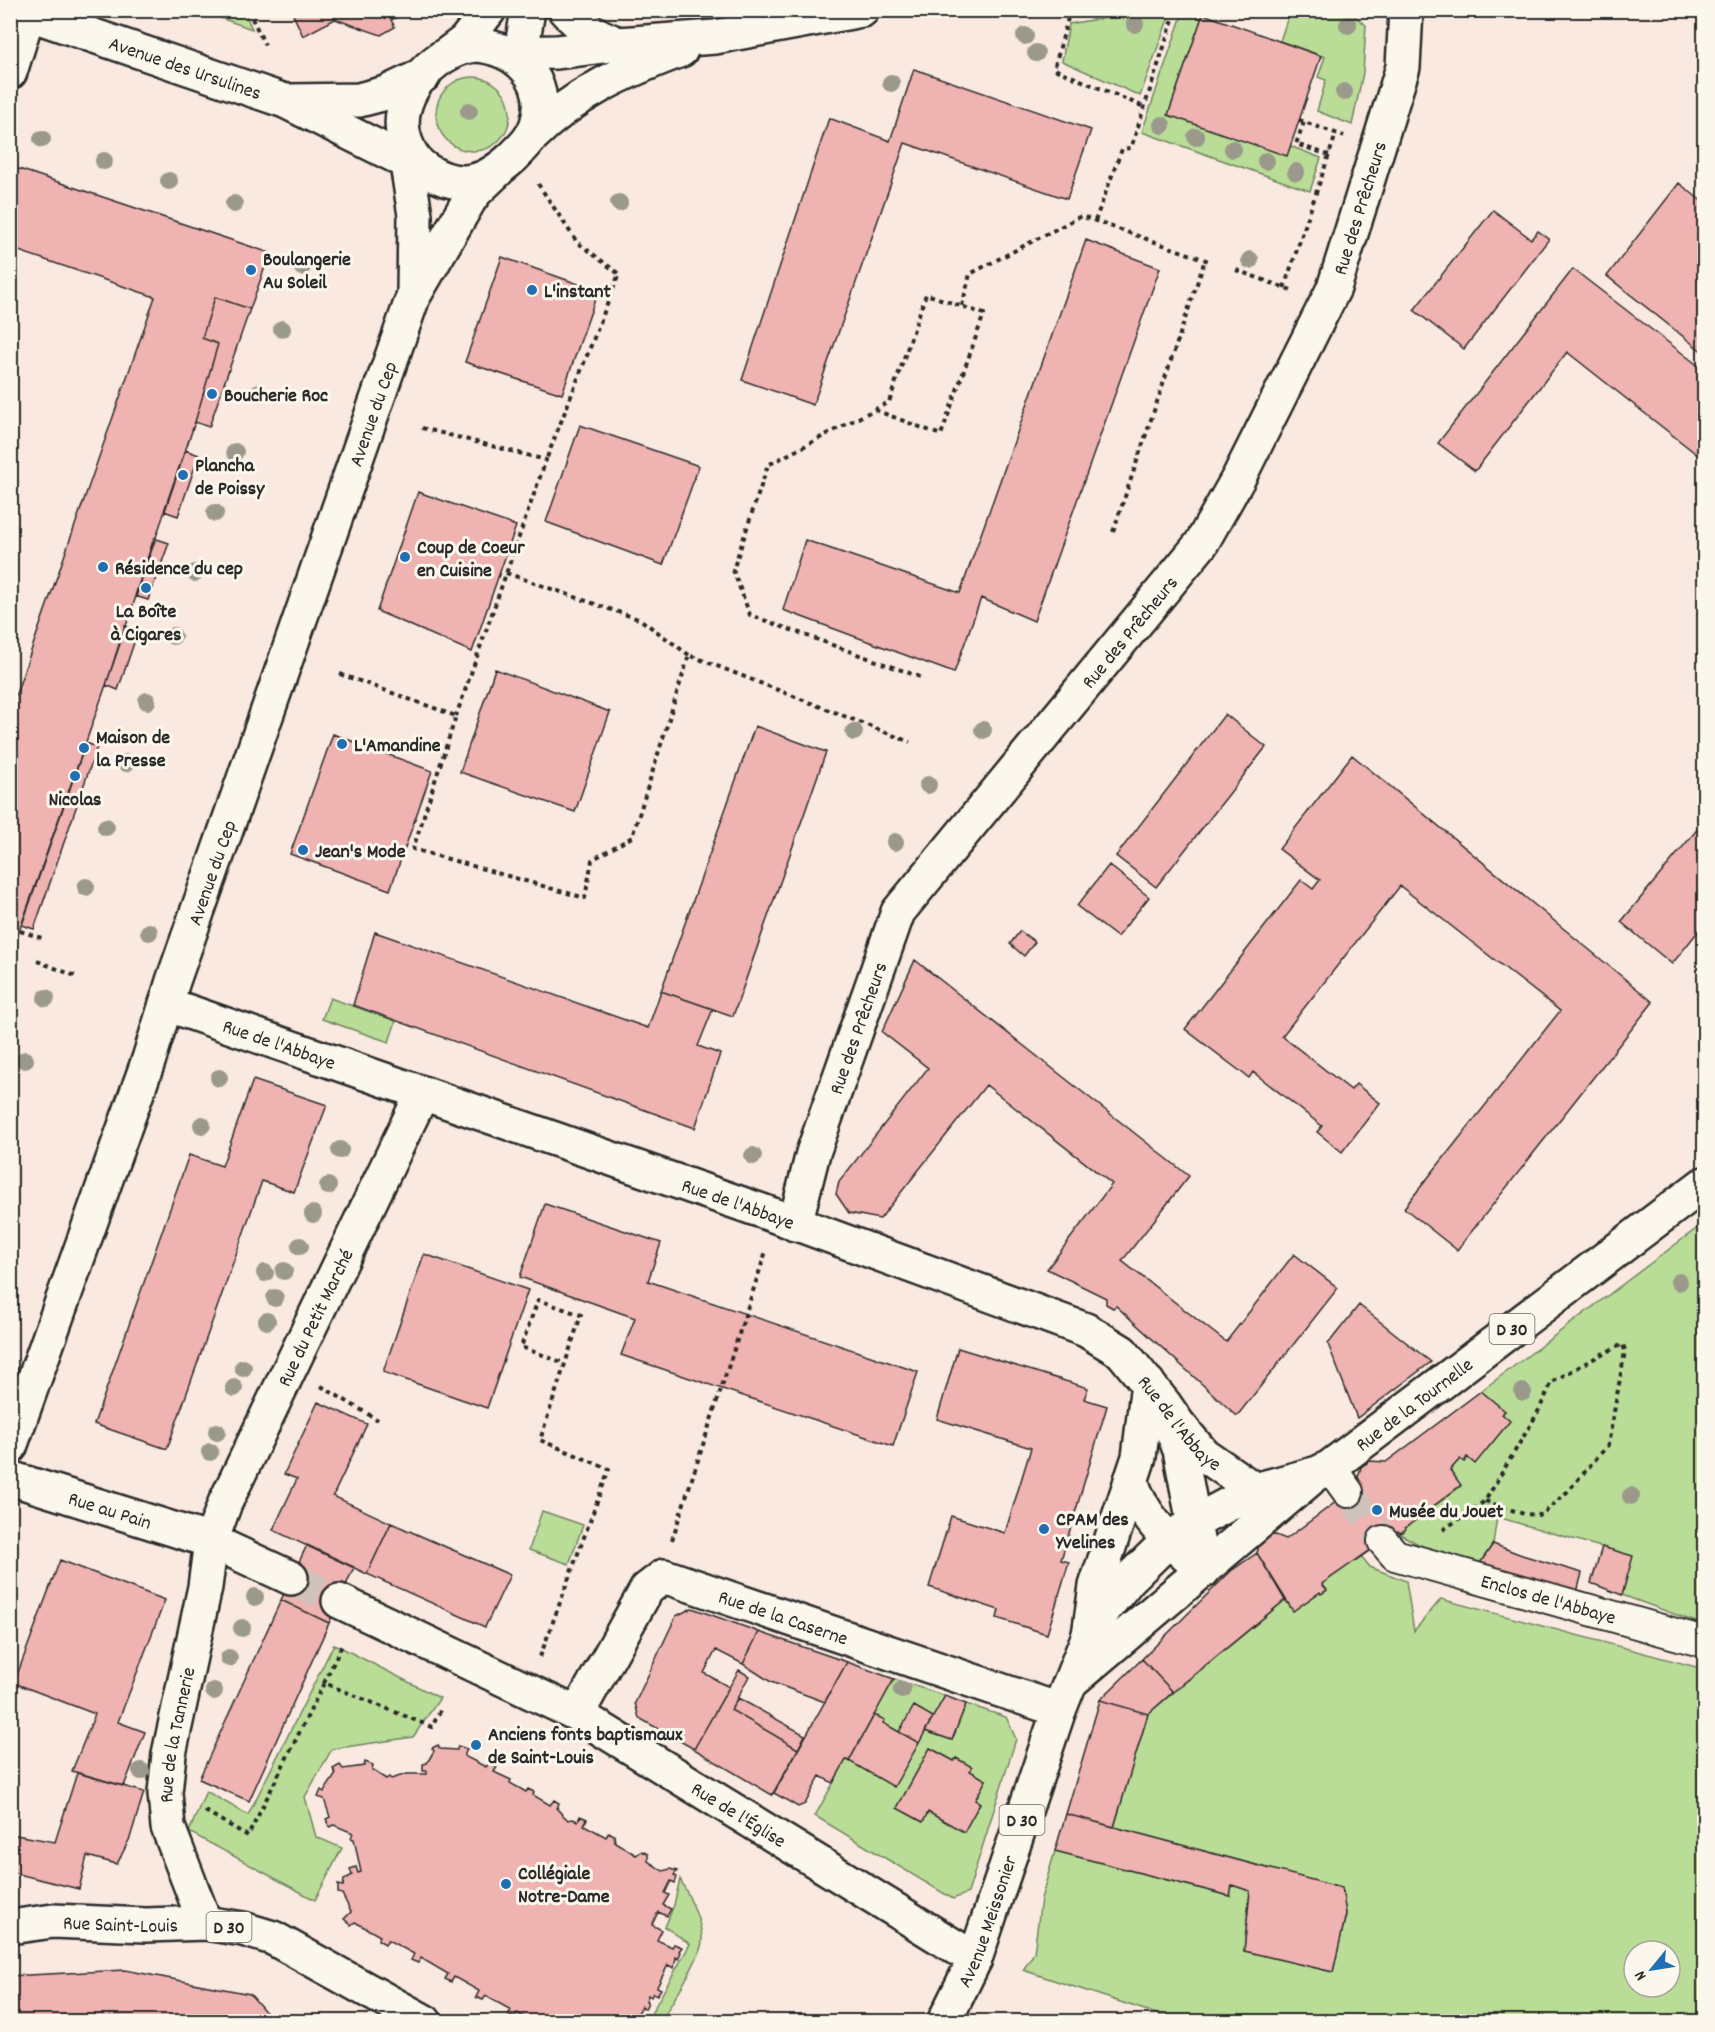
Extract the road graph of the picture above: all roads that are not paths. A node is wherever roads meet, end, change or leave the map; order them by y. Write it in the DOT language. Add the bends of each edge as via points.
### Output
graph roads {
  1 [pos="489,10"];
  2 [pos="528,10"];
  3 [pos="565,10"];
  4 [pos="862,10"];
  5 [pos="1406,10"];
  6 [pos="23,12"];
  7 [pos="715,37"];
  8 [pos="620,44"];
  9 [pos="449,53"];
  10 [pos="522,60"];
  11 [pos="10,72"];
  12 [pos="424,75"];
  13 [pos="285,101"];
  14 [pos="531,137"];
  15 [pos="414,156"];
  16 [pos="497,171"];
  17 [pos="414,297"];
  18 [pos="166,1004"];
  19 [pos="422,1094"];
  20 [pos="1704,1184"];
  21 [pos="795,1224"];
  22 [pos="1148,1383"];
  23 [pos="10,1447"];
  24 [pos="1332,1477"];
  25 [pos="10,1478"];
  26 [pos="1131,1480"];
  27 [pos="1255,1490"];
  28 [pos="1181,1532"];
  29 [pos="211,1540"];
  30 [pos="1389,1548"];
  31 [pos="1203,1571"];
  32 [pos="291,1578"];
  33 [pos="339,1601"];
  34 [pos="1089,1635"];
  35 [pos="1704,1642"];
  36 [pos="1065,1696"];
  37 [pos="577,1714"];
  38 [pos="206,1923"];
  39 [pos="10,1927"];
  40 [pos="975,1959"];
  41 [pos="425,2022"];
  42 [pos="944,2022"];
  1 -- 9 [label="street"];
  2 -- 10 [label="street"];
  3 -- 8 [label="street" via="601,38"];
  4 -- 7 [label="street"];
  5 -- 21 [label="street, Rue des Prêcheurs" via="1403,67 1334,288 1202,544 898,912 813,1153"];
  6 -- 11 [label="street"];
  6 -- 13 [label="street, Avenue des Ursulines"];
  7 -- 8 [label="street"];
  7 -- 14 [label="street" via="601,84 556,114"];
  8 -- 10 [label="street"];
  9 -- 10 [label="street" via="475,45 496,47"];
  9 -- 12 [label="street"];
  10 -- 14 [label="street" via="540,101"];
  12 -- 13 [label="street, Avenue des Ursulines" via="386,93 359,99"];
  12 -- 15 [label="street" via="413,86 402,114"];
  13 -- 15 [label="street, Avenue des Ursulines"];
  14 -- 16 [label="street"];
  15 -- 16 [label="street" via="450,181 479,180"];
  15 -- 17 [label="street, Avenue du Cep"];
  16 -- 17 [label="street, Avenue du Cep" via="470,200"];
  17 -- 18 [label="street, Avenue du Cep"];
  18 -- 19 [label="street, Rue de l'Abbaye"];
  18 -- 23 [label="street, Avenue du Cep"];
  19 -- 21 [label="street, Rue de l'Abbaye"];
  19 -- 29 [label="street, Rue du Petit Marché"];
  20 -- 24 [label="street, Rue de la Tournelle / D 30"];
  21 -- 22 [label="street, Rue de l'Abbaye" via="1086,1330 1122,1352"];
  22 -- 26 [label="street" via="1139,1457"];
  22 -- 27 [label="street, Rue de l'Abbaye" via="1203,1454"];
  22 -- 28 [label="street" via="1180,1450"];
  24 -- 27 [label="street, Rue de la Tournelle / D 30"];
  24 -- 31 [label="street, D 30"];
  25 -- 29 [label="street, Rue au Pain"];
  26 -- 28 [label="street" via="1145,1513"];
  26 -- 34 [label="street" via="1096,1586"];
  27 -- 28 [label="street, Avenue Meissonier / D 30"];
  28 -- 31 [label="street"];
  28 -- 34 [label="street, Avenue Meissonier / D 30" via="1129,1580"];
  29 -- 32 [label="street"];
  29 -- 38 [label="street, Rue de la Tannerie" via="205,1587 169,1754 165,1793 168,1827"];
  30 -- 35 [label="street, Enclos de l'Abbaye"];
  31 -- 36 [label="street, D 30"];
  33 -- 37 [label="street, Rue de l'Église"];
  34 -- 36 [label="street, Avenue Meissonier / D 30"];
  36 -- 37 [label="street, Rue de la Caserne" via="664,1576 647,1588"];
  36 -- 40 [label="street, Avenue Meissonier / D 30"];
  37 -- 40 [label="street, Rue de l'Église"];
  38 -- 39 [label="street, Rue Saint-Louis / D 30" via="53,1921"];
  38 -- 41 [label="street, Rue Saint-Louis / D 30" via="273,1938"];
  40 -- 42 [label="street, Avenue Meissonier / D 30"];
}
